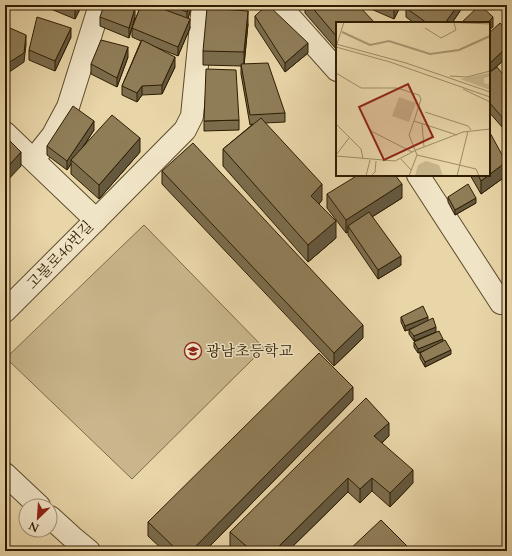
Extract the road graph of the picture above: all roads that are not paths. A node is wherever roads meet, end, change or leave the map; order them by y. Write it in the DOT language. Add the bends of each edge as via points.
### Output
graph roads {
  1 [pos="100,5"];
  2 [pos="203,5"];
  3 [pos="278,5"];
  4 [pos="336,69"];
  5 [pos="5,133"];
  6 [pos="34,159"];
  7 [pos="419,176"];
  8 [pos="96,220"];
  9 [pos="501,303"];
  10 [pos="5,311"];
  11 [pos="5,474"];
  12 [pos="30,498"];
  13 [pos="58,524"];
  14 [pos="89,551"];
  1 -- 6 [label="street" via="68,107 54,135"];
  2 -- 8 [label="street" via="192,116 186,130"];
  3 -- 4 [label="street"];
  5 -- 6 [label="street, 고불로46번길"];
  6 -- 8 [label="street, 고불로46번길"];
  7 -- 9 [label="street"];
  8 -- 10 [label="street, 고불로46번길"];
  11 -- 12 [label="street"];
  13 -- 14 [label="street"];
}
